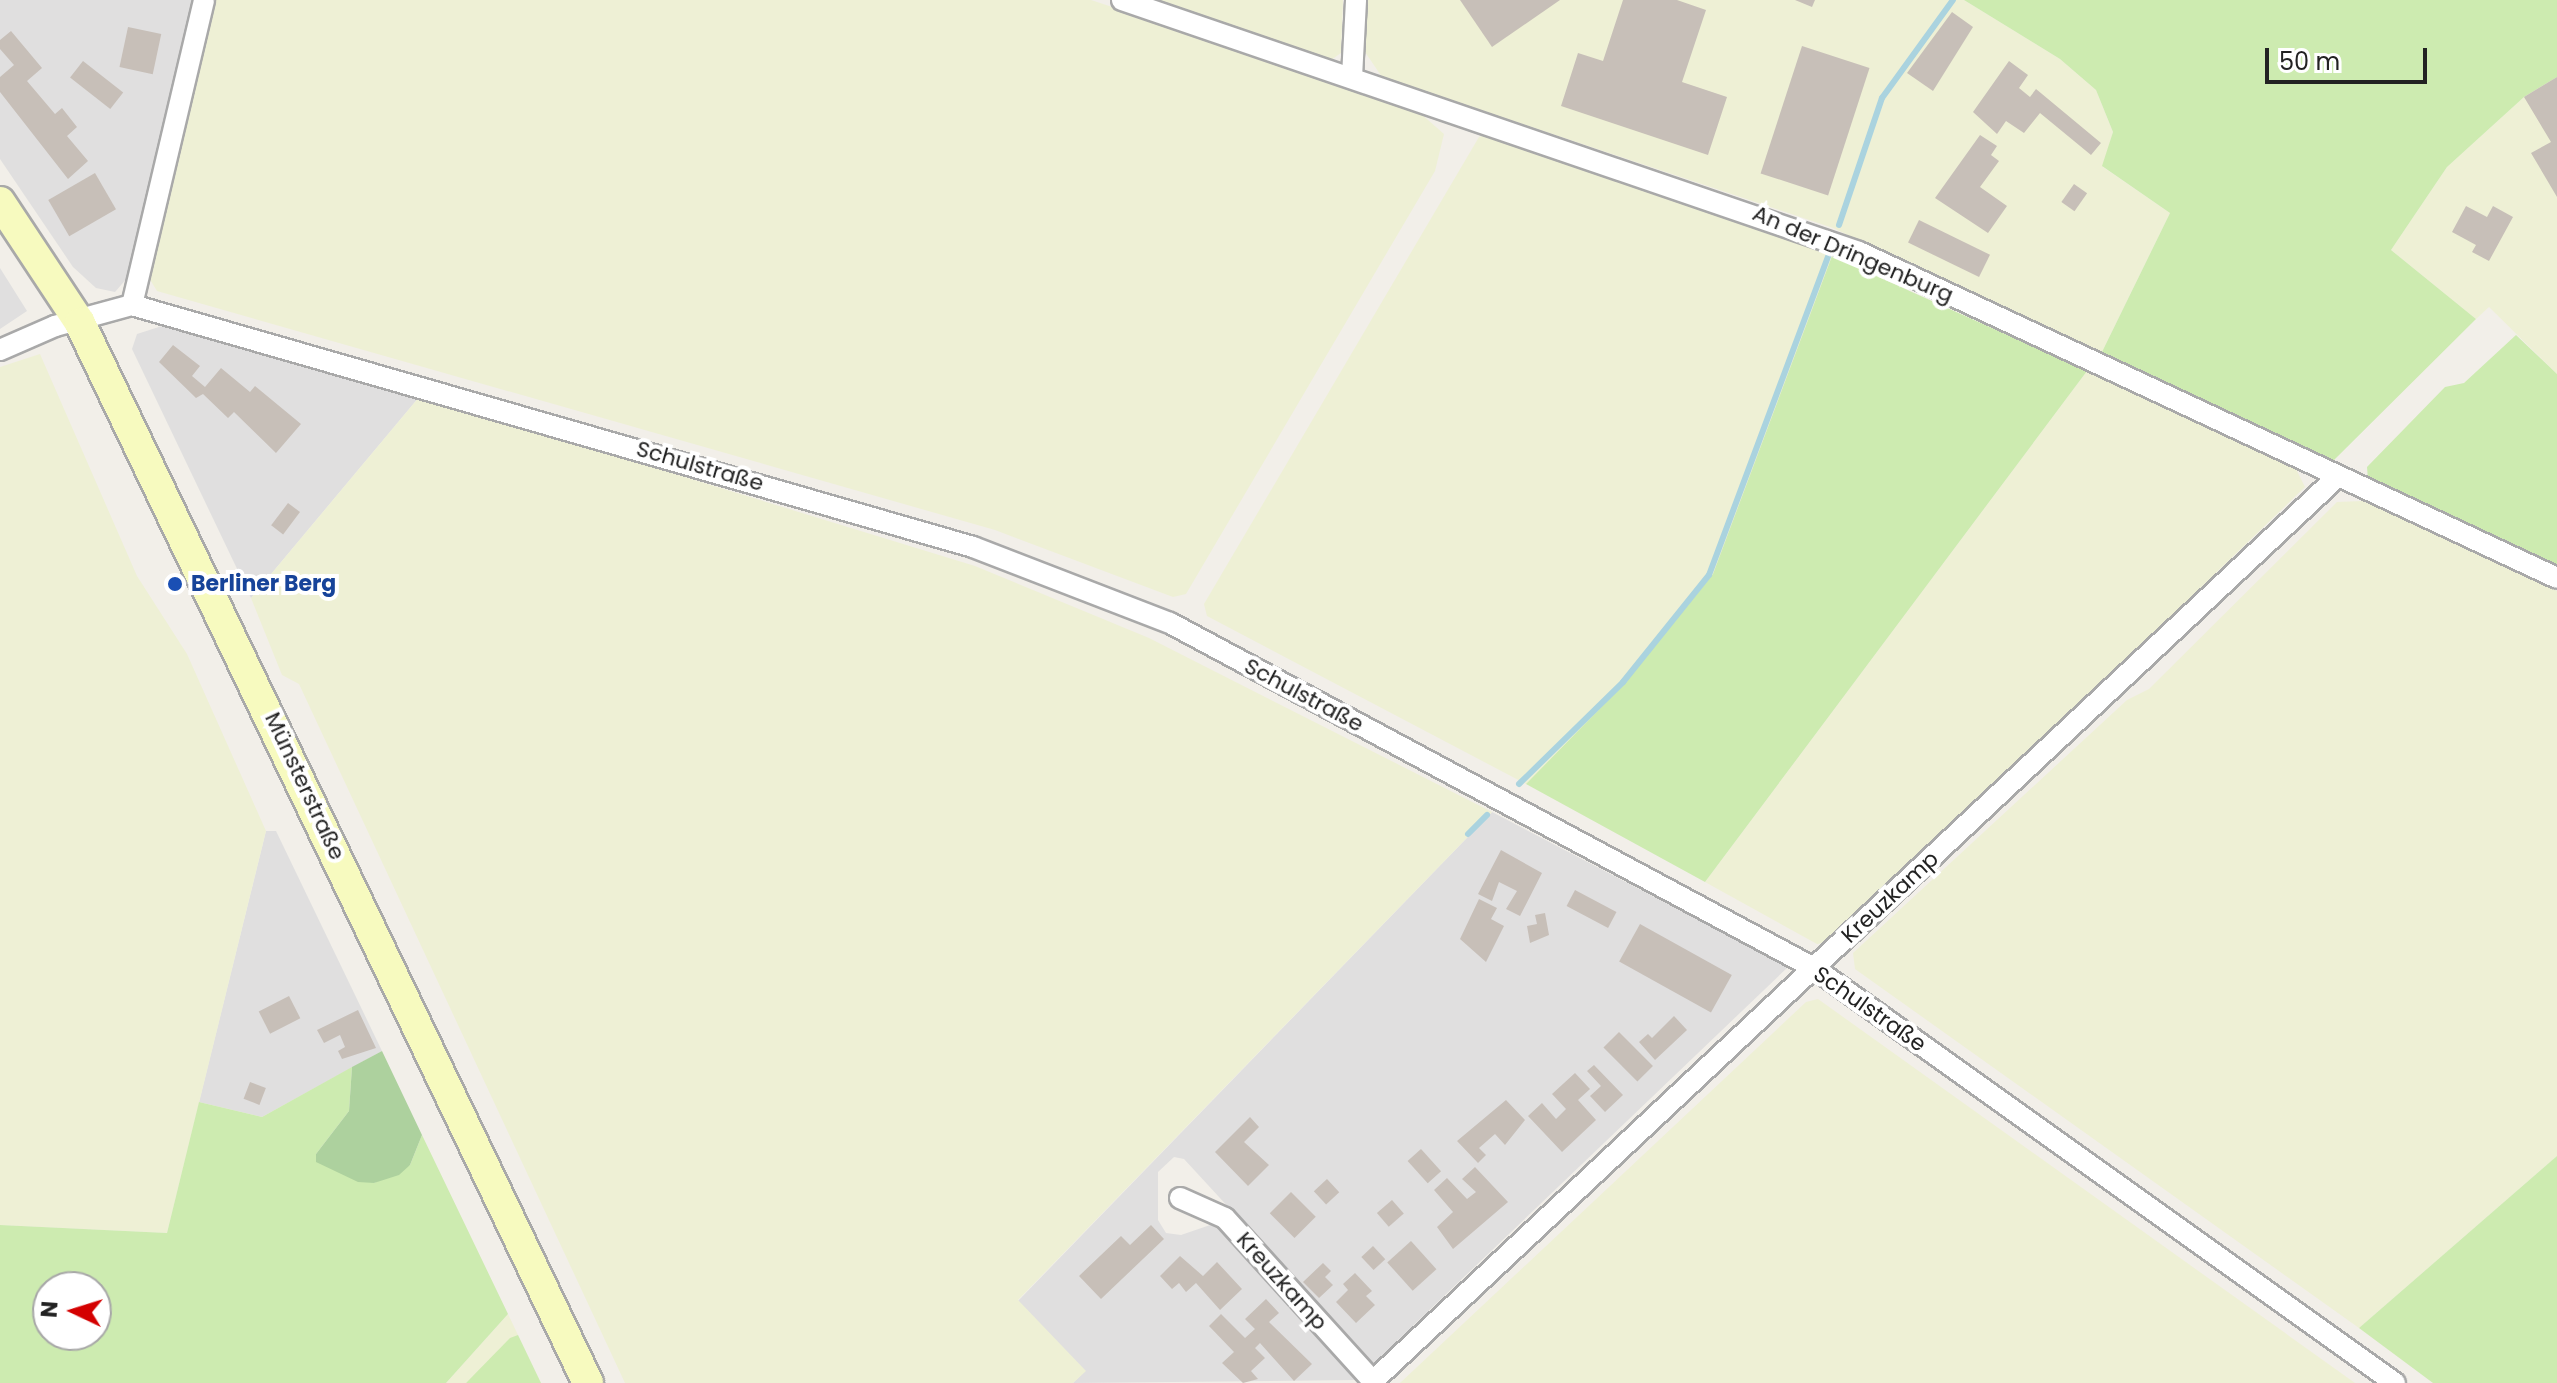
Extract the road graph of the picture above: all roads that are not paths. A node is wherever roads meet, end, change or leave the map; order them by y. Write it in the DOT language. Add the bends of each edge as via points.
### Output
graph roads {
  1 [pos="204,0"];
  2 [pos="1122,0"];
  3 [pos="1356,0"];
  4 [pos="1352,77"];
  5 [pos="0,202"];
  6 [pos="132,305"];
  7 [pos="80,323"];
  8 [pos="0,350"];
  9 [pos="2337,477"];
  10 [pos="2557,578"];
  11 [pos="1814,968"];
  12 [pos="1180,1198"];
  13 [pos="1372,1382"];
  14 [pos="588,1383"];
  15 [pos="2395,1383"];
  1 -- 6 [label="street"];
  2 -- 4 [label="street, An der Dringenburg"];
  3 -- 4 [label="street"];
  4 -- 9 [label="street, An der Dringenburg" via="1859,252"];
  5 -- 7 [label="main road, Münsterstraße"];
  6 -- 7 [label="street"];
  6 -- 11 [label="street, Schulstraße" via="973,547 1170,623"];
  7 -- 8 [label="street" via="55,326"];
  7 -- 14 [label="main road, Münsterstraße"];
  9 -- 10 [label="street, An der Dringenburg"];
  9 -- 11 [label="street, Kreuzkamp"];
  11 -- 13 [label="street, Kreuzkamp"];
  11 -- 15 [label="street, Schulstraße"];
  12 -- 13 [label="street, Kreuzkamp" via="1225,1218"];
}
